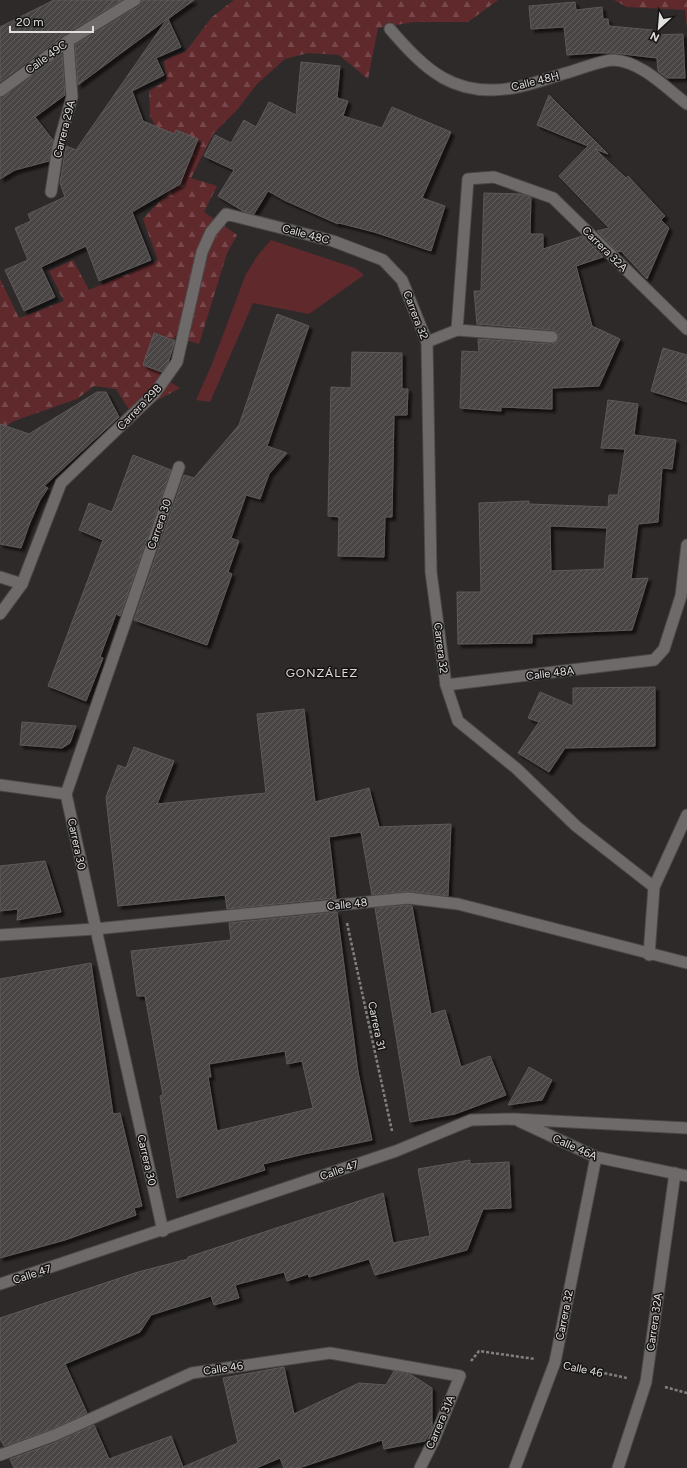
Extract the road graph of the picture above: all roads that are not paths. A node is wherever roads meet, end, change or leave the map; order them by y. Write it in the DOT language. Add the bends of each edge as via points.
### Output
graph roads {
  1 [pos="134,0"];
  2 [pos="390,29"];
  3 [pos="68,41"];
  4 [pos="0,90"];
  5 [pos="687,104"];
  6 [pos="51,192"];
  7 [pos="226,214"];
  8 [pos="384,260"];
  9 [pos="687,328"];
  10 [pos="457,330"];
  11 [pos="552,337"];
  12 [pos="427,342"];
  13 [pos="179,467"];
  14 [pos="687,545"];
  15 [pos="0,577"];
  16 [pos="22,584"];
  17 [pos="0,614"];
  18 [pos="446,686"];
  19 [pos="0,785"];
  20 [pos="66,794"];
  21 [pos="687,815"];
  22 [pos="654,887"];
  23 [pos="95,929"];
  24 [pos="0,935"];
  25 [pos="649,955"];
  26 [pos="687,964"];
  27 [pos="514,1119"];
  28 [pos="687,1128"];
  29 [pos="596,1157"];
  30 [pos="675,1173"];
  31 [pos="687,1176"];
  32 [pos="163,1231"];
  33 [pos="0,1284"];
  34 [pos="460,1376"];
  35 [pos="0,1455"];
  36 [pos="420,1468"];
  37 [pos="515,1468"];
  38 [pos="618,1468"];
  1 -- 3 [label="street, Calle 49C"];
  2 -- 5 [label="street, Calle 48H" via="412,55 452,84 481,91 514,88 612,60 638,67"];
  3 -- 4 [label="street, Calle 49C"];
  3 -- 6 [label="street, Carrera 29A" via="72,97 58,147"];
  7 -- 8 [label="street, Calle 48C" via="334,241"];
  7 -- 16 [label="street, Carrera 29B" via="211,232 202,252 177,362 155,393 61,483"];
  8 -- 12 [label="street, Carrera 32" via="402,280"];
  9 -- 10 [label="street, Carrera 32A" via="553,198 494,177 468,178"];
  10 -- 11 [label="street"];
  10 -- 12 [label="street"];
  12 -- 18 [label="street, Carrera 32" via="431,572"];
  13 -- 20 [label="street, Carrera 30"];
  14 -- 18 [label="street, Calle 48A" via="681,596 664,649 654,660"];
  15 -- 16 [label="street"];
  16 -- 17 [label="street"];
  18 -- 22 [label="street, Carrera 32" via="458,721 517,769 576,826"];
  19 -- 20 [label="street"];
  20 -- 23 [label="street, Carrera 30"];
  21 -- 22 [label="street"];
  22 -- 25 [label="street"];
  23 -- 24 [label="street, Calle 48"];
  23 -- 25 [label="street, Calle 48" via="408,898 458,904"];
  23 -- 32 [label="street, Carrera 30"];
  25 -- 26 [label="street, Calle 48"];
  27 -- 28 [label="street, Calle 47"];
  27 -- 29 [label="street, Calle 46A"];
  27 -- 32 [label="street, Calle 47" via="471,1120 396,1150"];
  29 -- 30 [label="street, Calle 46A"];
  29 -- 37 [label="street, Carrera 32" via="555,1362"];
  30 -- 31 [label="street, Calle 46A"];
  30 -- 38 [label="street, Carrera 32A" via="646,1382"];
  32 -- 33 [label="street, Calle 47"];
  34 -- 35 [label="street, Calle 46" via="330,1353 192,1373 55,1435"];
  34 -- 36 [label="street, Carrera 31A"];
}
